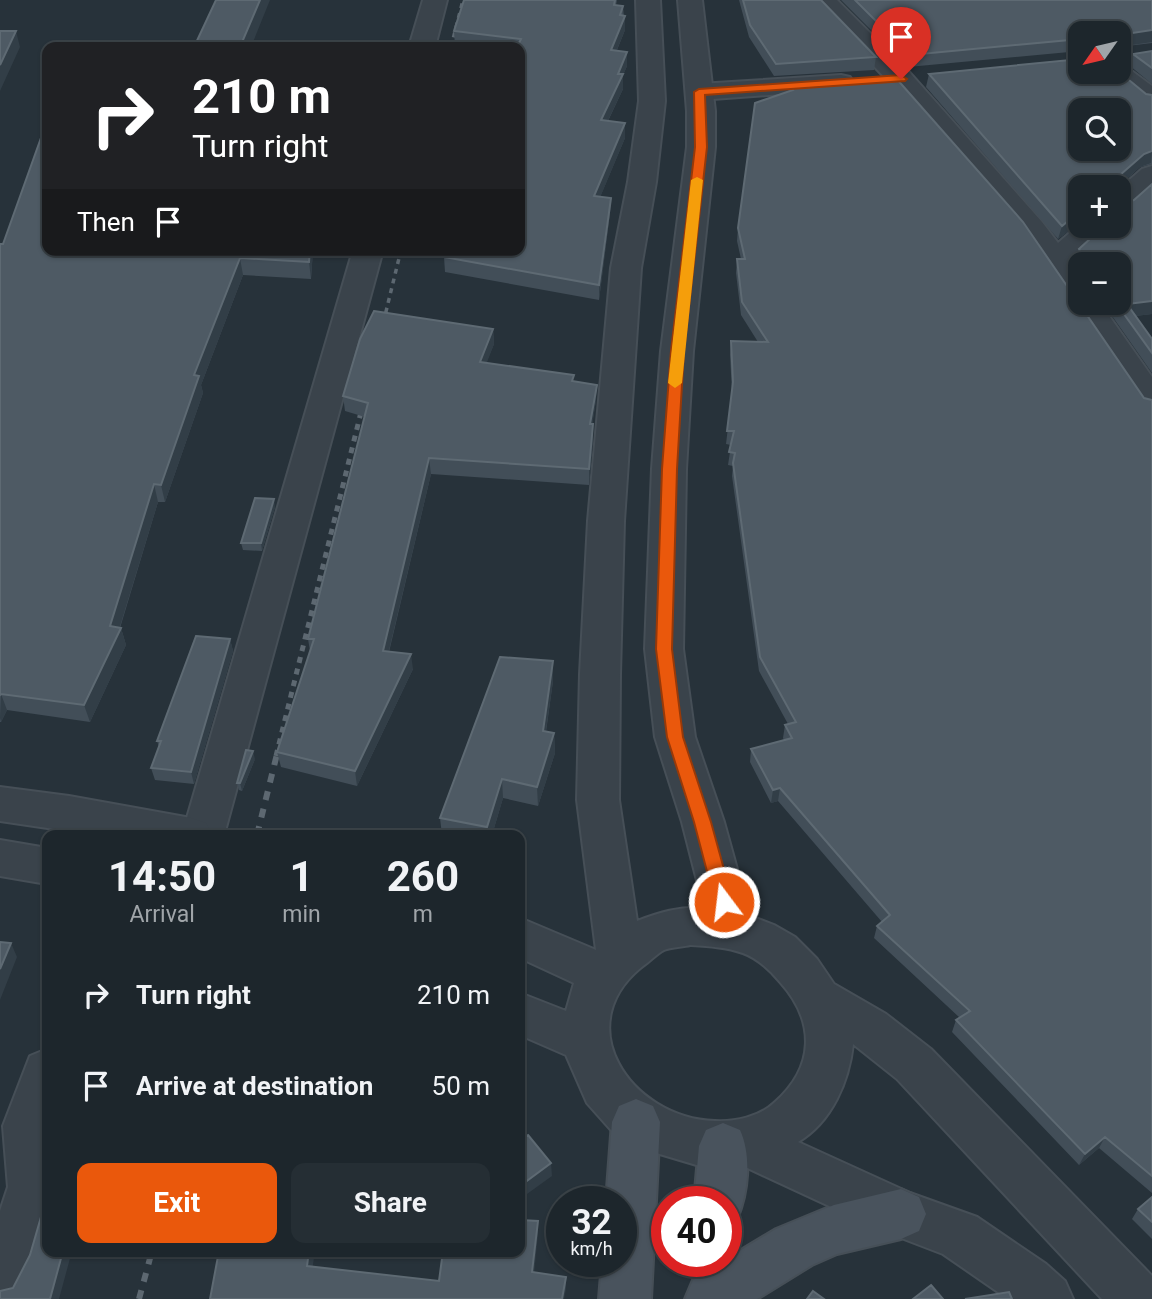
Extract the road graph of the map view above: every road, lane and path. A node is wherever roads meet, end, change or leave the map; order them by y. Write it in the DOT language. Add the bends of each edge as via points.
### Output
graph roads {
  1 [pos="435,0"];
  2 [pos="648,0"];
  3 [pos="691,0"];
  4 [pos="823,0"];
  5 [pos="423,42"];
  6 [pos="1131,73"];
  7 [pos="915,77"];
  8 [pos="699,92"];
  9 [pos="1152,98"];
  10 [pos="1152,175"];
  11 [pos="1131,194"];
  12 [pos="1081,238"];
  13 [pos="366,256"];
  14 [pos="1055,261"];
  15 [pos="1068,279"];
  16 [pos="1092,315"];
  17 [pos="1152,401"];
  18 [pos="0,804"];
  19 [pos="163,830"];
  20 [pos="204,830"];
  21 [pos="0,858"];
  22 [pos="42,865"];
  23 [pos="731,929"];
  24 [pos="525,939"];
  25 [pos="610,965"];
  26 [pos="820,999"];
  27 [pos="525,1015"];
  28 [pos="585,1041"];
  29 [pos="42,1085"];
  30 [pos="636,1122"];
  31 [pos="735,1144"];
  32 [pos="723,1186"];
  33 [pos="901,1214"];
  34 [pos="0,1279"];
  35 [pos="712,1286"];
  36 [pos="625,1299"];
  37 [pos="1046,1299"];
  38 [pos="1138,1299"];
  1 -- 5 [label="street"];
  2 -- 25 [label="street" via="653,101 626,268 606,521 598,800"];
  3 -- 8 [label="street"];
  4 -- 7 [label="street"];
  6 -- 9 [label="street"];
  7 -- 8 [label="street"];
  7 -- 14 [label="street"];
  8 -- 23 [label="street" via="701,147 677,351 669,469 664,649 675,737"];
  10 -- 11 [label="street"];
  12 -- 14 [label="street"];
  13 -- 20 [label="street"];
  14 -- 15 [label="street"];
  16 -- 17 [label="street"];
  18 -- 19 [label="street"];
  21 -- 22 [label="street"];
  23 -- 25 [label="street" via="690,926 651,935"];
  23 -- 26 [label="street" via="768,943 798,968"];
  24 -- 25 [label="street"];
  25 -- 28 [label="street" via="588,1006"];
  26 -- 31 [label="street" via="830,1042 819,1086 790,1121"];
  26 -- 38 [label="street" via="870,1029 914,1064"];
  27 -- 28 [label="street"];
  28 -- 30 [label="street" via="601,1085"];
  29 -- 34 [label="street" via="27,1126 33,1187"];
  30 -- 31 [label="street" via="678,1141"];
  30 -- 36 [label="main road"];
  31 -- 32 [label="main road"];
  31 -- 33 [label="street"];
  33 -- 35 [label="main road" via="834,1230"];
  33 -- 37 [label="street" via="959,1235"];
}
